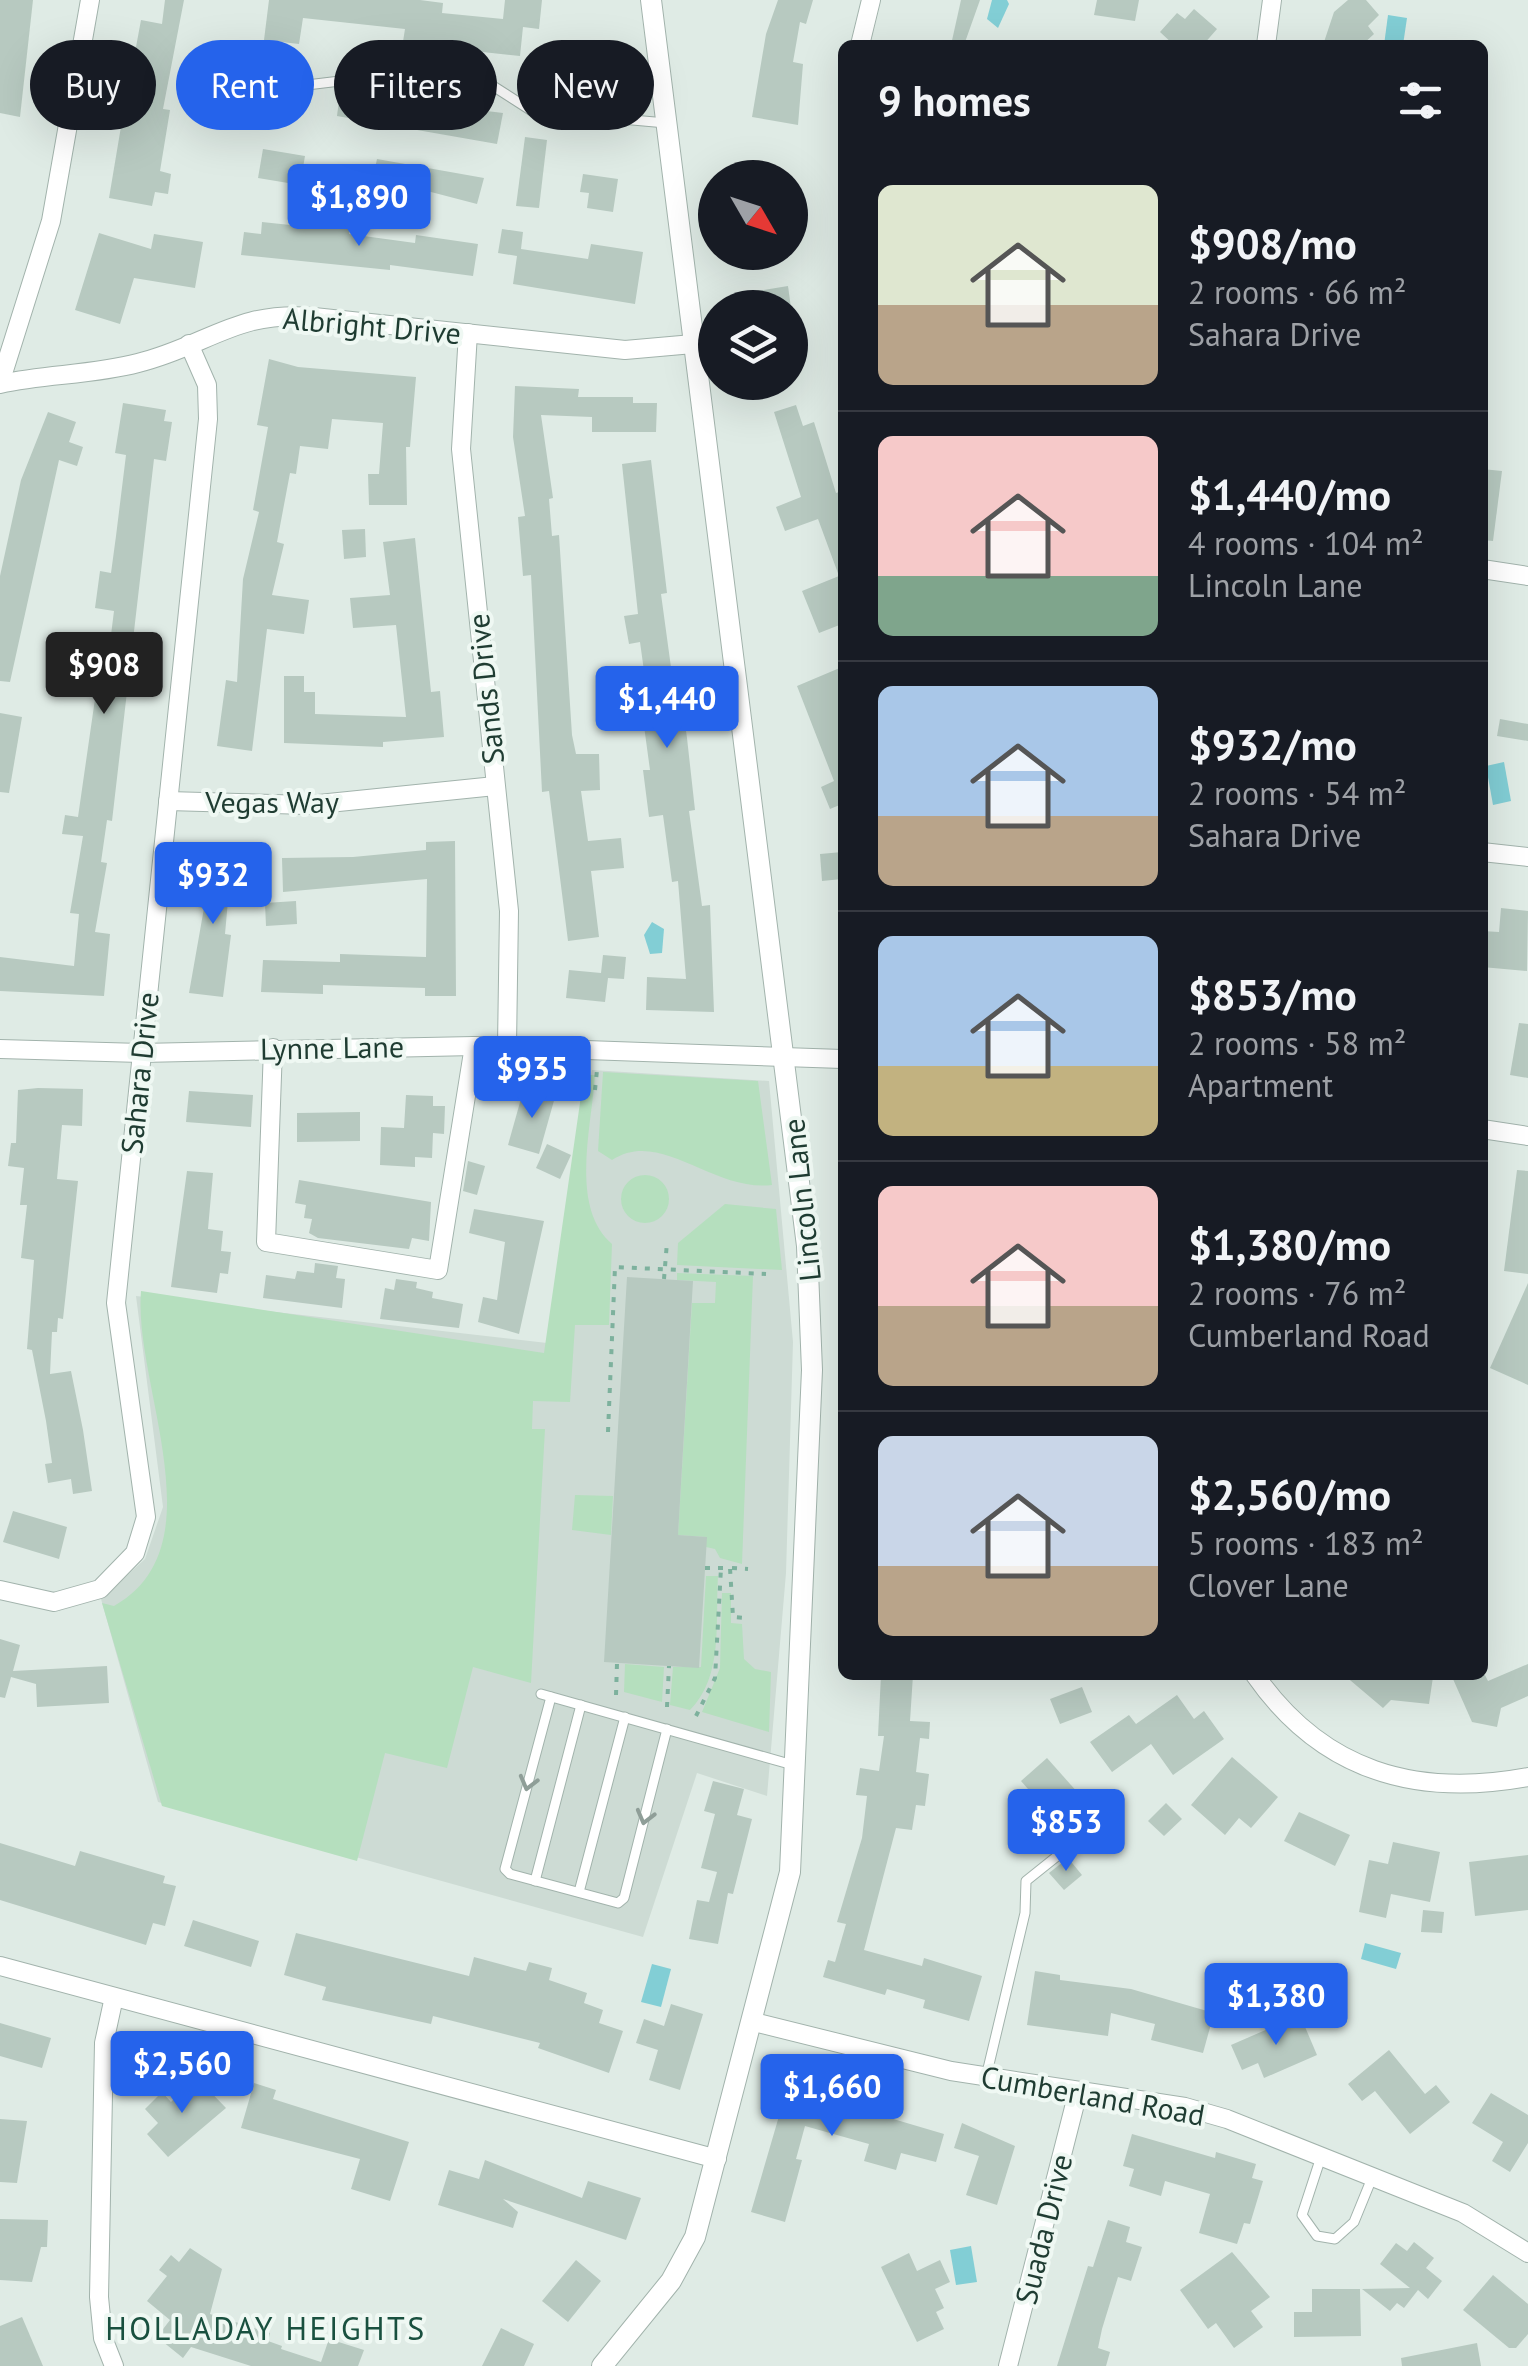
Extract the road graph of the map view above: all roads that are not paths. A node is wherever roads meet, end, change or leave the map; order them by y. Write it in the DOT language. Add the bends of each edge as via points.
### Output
graph roads {
  1 [pos="90,0"];
  2 [pos="651,0"];
  3 [pos="872,0"];
  4 [pos="1272,0"];
  5 [pos="861,40"];
  6 [pos="1267,40"];
  7 [pos="314,84"];
  8 [pos="666,123"];
  9 [pos="468,333"];
  10 [pos="189,344"];
  11 [pos="693,344"];
  12 [pos="0,384"];
  13 [pos="1488,569"];
  14 [pos="1528,576"];
  15 [pos="495,786"];
  16 [pos="168,800"];
  17 [pos="1488,853"];
  18 [pos="1528,858"];
  19 [pos="474,1046"];
  20 [pos="507,1046"];
  21 [pos="273,1048"];
  22 [pos="0,1049"];
  23 [pos="140,1053"];
  24 [pos="784,1056"];
  25 [pos="838,1059"];
  26 [pos="1488,1130"];
  27 [pos="1528,1136"];
  28 [pos="0,1590"];
  29 [pos="1258,1680"];
  30 [pos="581,1705"];
  31 [pos="624,1717"];
  32 [pos="668,1730"];
  33 [pos="796,1766"];
  34 [pos="1528,1777"];
  35 [pos="1066,1849"];
  36 [pos="535,1881"];
  37 [pos="579,1892"];
  38 [pos="0,1966"];
  39 [pos="114,1996"];
  40 [pos="754,2022"];
  41 [pos="986,2077"];
  42 [pos="1078,2092"];
  43 [pos="1322,2155"];
  44 [pos="717,2159"];
  45 [pos="1373,2176"];
  46 [pos="1528,2253"];
  47 [pos="114,2366"];
  48 [pos="602,2366"];
  49 [pos="1008,2366"];
  1 -- 12 [label="street" via="52,221"];
  2 -- 8 [label="street, Lincoln Lane"];
  3 -- 5 [label="street"];
  4 -- 6 [label="street"];
  7 -- 8 [label="lane" via="365,78 493,86 532,110"];
  8 -- 11 [label="street, Lincoln Lane"];
  9 -- 10 [label="street, Albright Drive" via="285,315 236,323"];
  9 -- 11 [label="street, Albright Drive" via="624,350"];
  9 -- 15 [label="street, Sands Drive" via="460,449"];
  10 -- 12 [label="street, Albright Drive" via="134,364"];
  10 -- 16 [label="street, Sahara Drive" via="207,384 208,418"];
  11 -- 24 [label="street, Lincoln Lane"];
  13 -- 14 [label="street"];
  15 -- 16 [label="street, Vegas Way" via="309,805"];
  15 -- 20 [label="street, Sands Drive" via="509,922"];
  16 -- 23 [label="street, Sahara Drive"];
  17 -- 18 [label="street"];
  19 -- 20 [label="street, Lynne Lane"];
  19 -- 21 [label="street, Lynne Lane"];
  19 -- 21 [label="street" via="438,1270 266,1242"];
  20 -- 24 [label="street, Lynne Lane"];
  21 -- 23 [label="street, Lynne Lane"];
  22 -- 23 [label="street, Lynne Lane"];
  23 -- 28 [label="street, Sahara Drive" via="116,1303 146,1504 144,1530 128,1562 100,1589 43,1602"];
  24 -- 25 [label="street, Lynne Lane"];
  24 -- 33 [label="street, Lincoln Lane" via="812,1314"];
  26 -- 27 [label="street"];
  29 -- 34 [label="street" via="1315,1741 1353,1764 1456,1785"];
  30 -- 31 [label="lane"];
  30 -- 36 [label="lane"];
  30 -- 36 [label="lane, one-way" via="546,1695 505,1870"];
  31 -- 32 [label="lane"];
  31 -- 37 [label="lane"];
  32 -- 33 [label="lane"];
  32 -- 37 [label="lane, one-way" via="624,1898 618,1903"];
  33 -- 40 [label="street, Lincoln Lane" via="788,1883"];
  35 -- 41 [label="lane" via="1026,1881"];
  36 -- 37 [label="lane"];
  38 -- 39 [label="street"];
  39 -- 44 [label="street"];
  39 -- 47 [label="street" via="104,2043 99,2297"];
  40 -- 41 [label="street, Cumberland Road"];
  40 -- 44 [label="street, Lincoln Lane"];
  41 -- 42 [label="street, Cumberland Road"];
  42 -- 43 [label="street, Cumberland Road" via="1206,2112"];
  42 -- 49 [label="street, Suada Drive"];
  43 -- 45 [label="street, Cumberland Road"];
  43 -- 45 [label="lane" via="1302,2215 1317,2236 1335,2238 1350,2230"];
  44 -- 48 [label="street, Lincoln Lane" via="681,2266"];
  45 -- 46 [label="street, Cumberland Road" via="1478,2221"];
}
